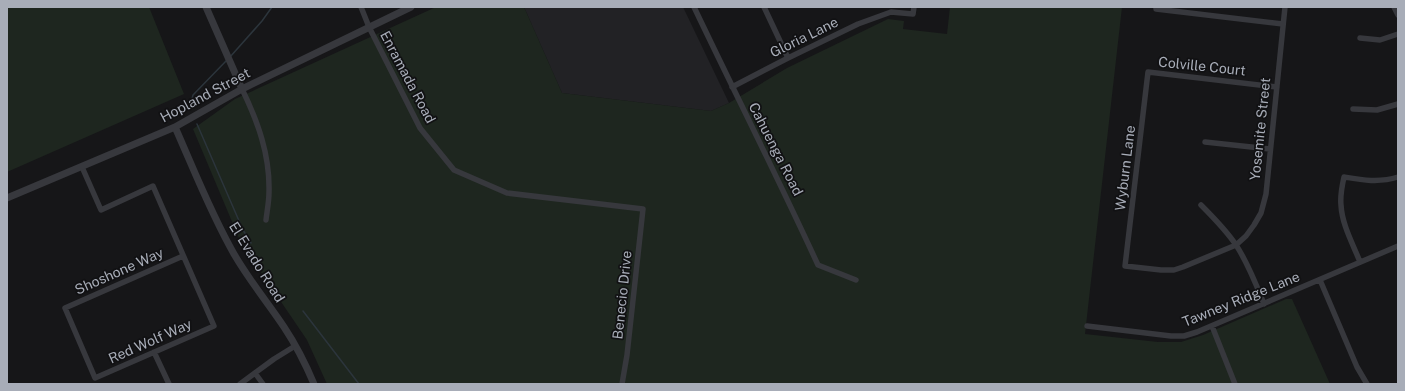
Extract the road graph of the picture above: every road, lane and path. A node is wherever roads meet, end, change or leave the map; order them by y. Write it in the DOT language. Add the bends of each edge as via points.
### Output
graph roads {
  1 [pos="206,7"];
  2 [pos="361,7"];
  3 [pos="411,7"];
  4 [pos="694,7"];
  5 [pos="764,7"];
  6 [pos="914,7"];
  7 [pos="1285,7"];
  8 [pos="1394,7"];
  9 [pos="1156,8"];
  10 [pos="1398,15"];
  11 [pos="1283,24"];
  12 [pos="369,27"];
  13 [pos="1398,34"];
  14 [pos="1360,38"];
  15 [pos="788,58"];
  16 [pos="1148,72"];
  17 [pos="732,87"];
  18 [pos="1277,87"];
  19 [pos="242,88"];
  20 [pos="1398,104"];
  21 [pos="1353,109"];
  22 [pos="175,127"];
  23 [pos="1205,142"];
  24 [pos="1270,149"];
  25 [pos="82,167"];
  26 [pos="1398,177"];
  27 [pos="7,198"];
  28 [pos="1201,205"];
  29 [pos="643,209"];
  30 [pos="266,220"];
  31 [pos="1236,245"];
  32 [pos="1398,246"];
  33 [pos="183,256"];
  34 [pos="1360,262"];
  35 [pos="856,280"];
  36 [pos="1320,280"];
  37 [pos="1264,304"];
  38 [pos="1087,326"];
  39 [pos="1212,326"];
  40 [pos="295,346"];
  41 [pos="154,352"];
  42 [pos="255,373"];
  43 [pos="95,378"];
  44 [pos="169,384"];
  45 [pos="240,384"];
  46 [pos="263,384"];
  47 [pos="314,384"];
  48 [pos="622,384"];
  49 [pos="1236,384"];
  50 [pos="1368,384"];
  1 -- 19 [label="street"];
  2 -- 12 [label="street, Enramada Road"];
  3 -- 12 [label="street, Hopland Street"];
  4 -- 17 [label="street, Cahuenga Road"];
  5 -- 15 [label="street"];
  6 -- 15 [label="street, Gloria Lane" via="913,14 890,12 858,24"];
  7 -- 11 [label="street, Yosemite Street"];
  8 -- 10 [label="street"];
  9 -- 11 [label="street"];
  11 -- 18 [label="street, Yosemite Street"];
  12 -- 19 [label="street, Hopland Street"];
  12 -- 29 [label="street, Enramada Road" via="420,128 454,170 507,193"];
  13 -- 14 [label="street" via="1380,40"];
  15 -- 17 [label="street, Gloria Lane"];
  16 -- 18 [label="street, Colville Court"];
  16 -- 31 [label="street, Wyburn Lane" via="1125,266 1174,270 1192,265"];
  17 -- 35 [label="street, Cahuenga Road" via="786,194 818,265"];
  18 -- 24 [label="street, Yosemite Street"];
  19 -- 22 [label="street, Hopland Street"];
  19 -- 30 [label="street" via="256,118 265,150 269,193"];
  20 -- 21 [label="street" via="1377,110"];
  22 -- 25 [label="street, Hopland Street"];
  22 -- 40 [label="street, El Evado Road" via="234,255"];
  23 -- 24 [label="street"];
  24 -- 31 [label="street, Yosemite Street" via="1264,204 1254,225"];
  25 -- 27 [label="street, Hopland Street"];
  25 -- 33 [label="street" via="100,210 153,186"];
  26 -- 34 [label="street" via="1374,181 1344,177 1340,204 1344,224"];
  28 -- 31 [label="street"];
  29 -- 48 [label="street, Benecio Drive" via="628,354"];
  31 -- 37 [label="street"];
  32 -- 34 [label="street, Tawney Ridge Lane"];
  33 -- 41 [label="street, Red Wolf Way" via="214,326"];
  33 -- 43 [label="street, Shoshone Way" via="65,308"];
  34 -- 36 [label="street, Tawney Ridge Lane"];
  36 -- 37 [label="street, Tawney Ridge Lane"];
  36 -- 50 [label="street" via="1357,367"];
  37 -- 39 [label="street, Tawney Ridge Lane"];
  38 -- 39 [label="street, Tawney Ridge Lane" via="1171,336 1184,336"];
  39 -- 49 [label="street"];
  40 -- 42 [label="street"];
  40 -- 47 [label="street, El Evado Road"];
  41 -- 43 [label="street, Red Wolf Way"];
  41 -- 44 [label="street"];
  42 -- 45 [label="street"];
  42 -- 46 [label="street"];
}
